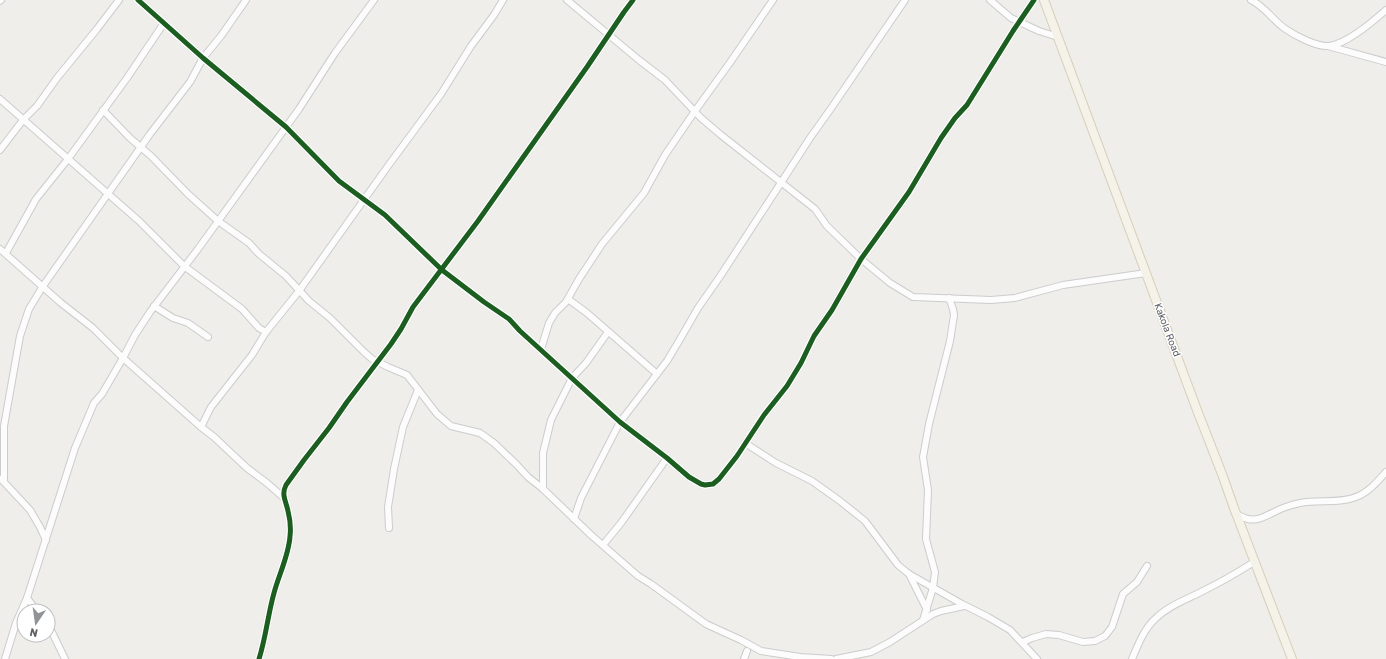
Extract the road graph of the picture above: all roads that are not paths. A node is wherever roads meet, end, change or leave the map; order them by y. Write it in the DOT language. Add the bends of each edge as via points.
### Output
graph roads {
  1 [pos="119,0"];
  2 [pos="138,0"];
  3 [pos="246,0"];
  4 [pos="374,0"];
  5 [pos="503,0"];
  6 [pos="568,0"];
  7 [pos="633,0"];
  8 [pos="773,0"];
  9 [pos="905,0"];
  10 [pos="990,0"];
  11 [pos="1034,0"];
  12 [pos="1044,0"];
  13 [pos="1251,0"];
  14 [pos="1386,10"];
  15 [pos="1019,21"];
  16 [pos="164,23"];
  17 [pos="609,35"];
  18 [pos="1058,37"];
  19 [pos="1328,46"];
  20 [pos="203,58"];
  21 [pos="1386,62"];
  22 [pos="0,99"];
  23 [pos="103,110"];
  24 [pos="695,111"];
  25 [pos="23,120"];
  26 [pos="286,127"];
  27 [pos="140,148"];
  28 [pos="0,150"];
  29 [pos="68,158"];
  30 [pos="781,183"];
  31 [pos="107,194"];
  32 [pos="364,200"];
  33 [pos="218,220"];
  34 [pos="0,249"];
  35 [pos="6,253"];
  36 [pos="861,259"];
  37 [pos="184,266"];
  38 [pos="442,270"];
  39 [pos="1146,273"];
  40 [pos="43,286"];
  41 [pos="299,290"];
  42 [pos="949,298"];
  43 [pos="568,299"];
  44 [pos="154,306"];
  45 [pos="266,332"];
  46 [pos="608,332"];
  47 [pos="208,337"];
  48 [pos="541,349"];
  49 [pos="123,358"];
  50 [pos="378,362"];
  51 [pos="657,374"];
  52 [pos="572,378"];
  53 [pos="418,390"];
  54 [pos="620,422"];
  55 [pos="201,427"];
  56 [pos="745,443"];
  57 [pos="667,458"];
  58 [pos="1386,472"];
  59 [pos="2,480"];
  60 [pos="543,489"];
  61 [pos="284,498"];
  62 [pos="1236,514"];
  63 [pos="574,519"];
  64 [pos="389,528"];
  65 [pos="46,540"];
  66 [pos="603,546"];
  67 [pos="1254,562"];
  68 [pos="1147,566"];
  69 [pos="909,574"];
  70 [pos="933,588"];
  71 [pos="27,598"];
  72 [pos="31,603"];
  73 [pos="964,606"];
  74 [pos="926,610"];
  75 [pos="923,620"];
  76 [pos="56,640"];
  77 [pos="1022,642"];
  78 [pos="748,651"];
  79 [pos="864,654"];
  80 [pos="5,659"];
  81 [pos="65,659"];
  82 [pos="260,659"];
  83 [pos="744,659"];
  84 [pos="831,659"];
  85 [pos="836,659"];
  86 [pos="870,659"];
  87 [pos="1037,659"];
  88 [pos="1132,659"];
  89 [pos="1292,659"];
  1 -- 25 [label="street" via="56,78 37,106"];
  2 -- 16 [label="street"];
  3 -- 20 [label="street"];
  4 -- 26 [label="street"];
  5 -- 32 [label="street" via="442,94"];
  6 -- 17 [label="street"];
  7 -- 17 [label="street"];
  8 -- 24 [label="street"];
  9 -- 30 [label="street"];
  10 -- 15 [label="street"];
  11 -- 15 [label="street"];
  12 -- 18 [label="main road, Kakola Road"];
  13 -- 19 [label="street" via="1300,38"];
  14 -- 19 [label="street" via="1354,36"];
  15 -- 18 [label="street" via="1038,31"];
  15 -- 36 [label="street" via="967,105 955,118 909,192"];
  16 -- 20 [label="street"];
  16 -- 23 [label="street"];
  17 -- 24 [label="street" via="665,80"];
  17 -- 38 [label="street"];
  18 -- 39 [label="main road, Kakola Road"];
  19 -- 21 [label="street"];
  20 -- 26 [label="street"];
  20 -- 27 [label="street" via="190,82"];
  22 -- 25 [label="street"];
  23 -- 27 [label="street"];
  23 -- 29 [label="street"];
  24 -- 30 [label="street"];
  24 -- 43 [label="street" via="644,192 602,244"];
  25 -- 28 [label="street"];
  25 -- 29 [label="street"];
  26 -- 32 [label="street" via="339,181"];
  26 -- 33 [label="street"];
  27 -- 31 [label="street"];
  27 -- 33 [label="street"];
  29 -- 31 [label="street"];
  29 -- 35 [label="street" via="36,199"];
  30 -- 36 [label="street" via="815,209 822,222"];
  30 -- 51 [label="street"];
  31 -- 37 [label="street" via="139,221"];
  31 -- 40 [label="street"];
  32 -- 38 [label="street" via="385,215"];
  32 -- 41 [label="street"];
  33 -- 37 [label="street"];
  33 -- 41 [label="street" via="249,243"];
  34 -- 35 [label="street"];
  35 -- 40 [label="street"];
  36 -- 42 [label="street" via="890,283 913,297"];
  36 -- 56 [label="street" via="787,386"];
  37 -- 44 [label="street"];
  37 -- 45 [label="street" via="242,309"];
  38 -- 48 [label="street" via="510,319"];
  38 -- 50 [label="street" via="413,307"];
  39 -- 42 [label="street" via="1063,285 1015,298"];
  39 -- 62 [label="main road, Kakola Road"];
  40 -- 49 [label="street" via="93,328"];
  40 -- 59 [label="street" via="29,309 20,336 4,426"];
  41 -- 45 [label="street"];
  41 -- 50 [label="street" via="364,352"];
  42 -- 70 [label="street" via="954,315 950,341 923,457 928,490 926,539 935,572"];
  43 -- 46 [label="street"];
  43 -- 48 [label="street" via="552,318"];
  44 -- 47 [label="street" via="173,318 188,323"];
  44 -- 49 [label="street"];
  45 -- 55 [label="street" via="252,355 211,408"];
  46 -- 51 [label="street"];
  46 -- 52 [label="street"];
  48 -- 52 [label="street"];
  49 -- 55 [label="street"];
  49 -- 65 [label="street" via="87,418"];
  50 -- 53 [label="street" via="407,375"];
  50 -- 61 [label="street" via="291,477 284,489"];
  51 -- 54 [label="street"];
  52 -- 54 [label="street"];
  52 -- 60 [label="street" via="551,420 542,465"];
  53 -- 60 [label="street" via="437,414 451,426 485,436"];
  53 -- 64 [label="street" via="401,434 388,507"];
  54 -- 57 [label="street"];
  54 -- 63 [label="street" via="581,498"];
  55 -- 61 [label="street"];
  56 -- 57 [label="street" via="719,479 710,485 696,482"];
  56 -- 69 [label="street" via="776,463 812,481 859,516 898,565"];
  57 -- 66 [label="street"];
  58 -- 62 [label="street" via="1354,498 1301,502 1260,518 1249,519"];
  59 -- 65 [label="street" via="30,510"];
  60 -- 63 [label="street"];
  61 -- 82 [label="street" via="290,525 290,544 274,593"];
  62 -- 67 [label="main road, Kakola Road"];
  63 -- 66 [label="street"];
  65 -- 71 [label="street"];
  66 -- 84 [label="street" via="638,576 706,624 753,648 800,657"];
  67 -- 88 [label="street" via="1160,614 1141,639"];
  67 -- 89 [label="main road, Kakola Road"];
  68 -- 77 [label="street" via="1137,582 1123,594 1112,627 1105,636 1095,641 1083,642 1046,634"];
  69 -- 70 [label="street"];
  69 -- 74 [label="street"];
  70 -- 73 [label="street"];
  70 -- 74 [label="street"];
  71 -- 72 [label="street"];
  71 -- 80 [label="street"];
  73 -- 75 [label="street" via="941,611"];
  73 -- 77 [label="street" via="999,623"];
  74 -- 75 [label="street"];
  75 -- 79 [label="street" via="884,645"];
  76 -- 81 [label="street"];
  77 -- 87 [label="street"];
  78 -- 83 [label="street"];
  79 -- 85 [label="street"];
  79 -- 86 [label="street"];
}
